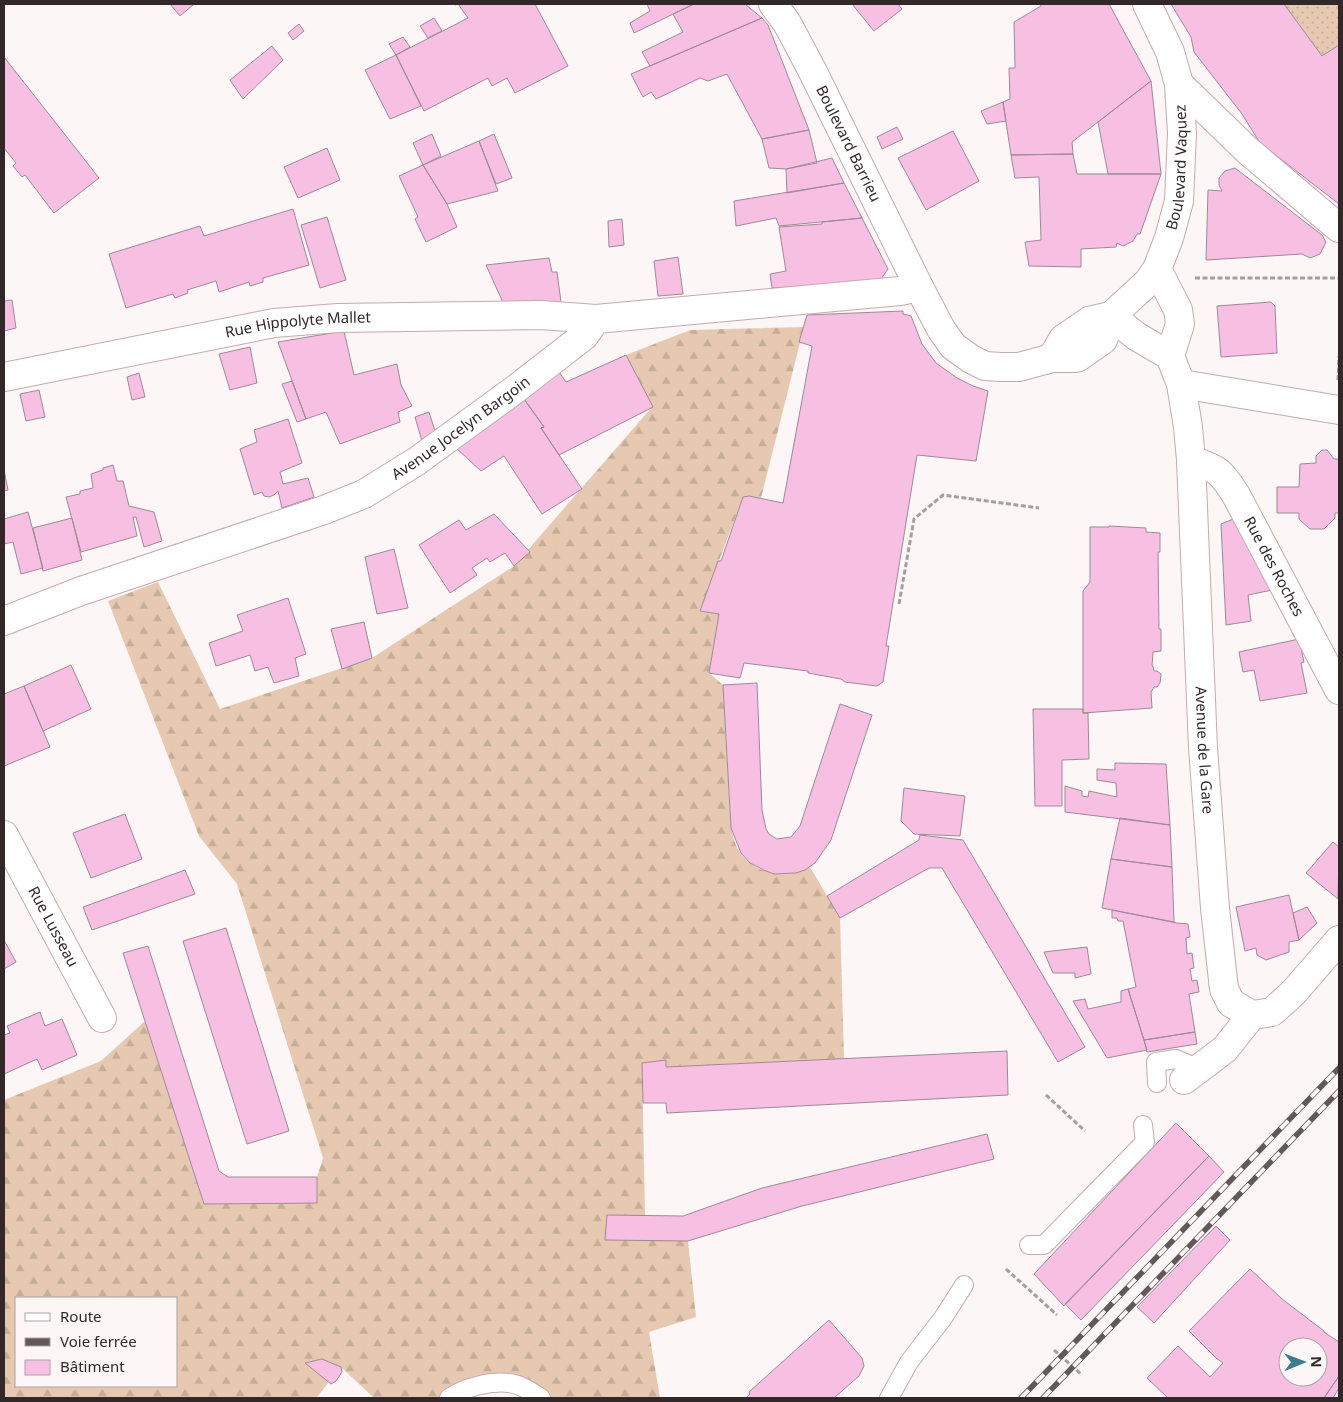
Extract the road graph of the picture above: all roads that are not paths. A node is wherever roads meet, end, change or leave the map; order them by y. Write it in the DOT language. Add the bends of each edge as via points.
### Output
graph roads {
  1 [pos="773,4"];
  2 [pos="1147,4"];
  3 [pos="1179,84"];
  4 [pos="1339,228"];
  5 [pos="1157,269"];
  6 [pos="919,287"];
  7 [pos="1111,316"];
  8 [pos="596,319"];
  9 [pos="1170,356"];
  10 [pos="1052,358"];
  11 [pos="4,377"];
  12 [pos="1181,384"];
  13 [pos="1339,410"];
  14 [pos="1191,460"];
  15 [pos="4,620"];
  16 [pos="1339,690"];
  17 [pos="4,835"];
  18 [pos="1339,940"];
  19 [pos="1252,1015"];
  20 [pos="102,1018"];
  21 [pos="1192,1074"];
  22 [pos="1157,1083"];
  23 [pos="1142,1125"];
  24 [pos="1029,1245"];
  25 [pos="964,1285"];
  26 [pos="449,1398"];
  27 [pos="541,1398"];
  28 [pos="889,1398"];
  1 -- 6 [label="street, Boulevard Barrieu" via="787,22 812,70"];
  2 -- 3 [label="street, Boulevard Vaquez" via="1170,52"];
  3 -- 4 [label="street" via="1247,150"];
  3 -- 5 [label="street, Boulevard Vaquez" via="1182,133 1178,201 1170,238"];
  5 -- 7 [label="street, Boulevard Vaquez" via="1148,282"];
  5 -- 9 [label="street" via="1178,310 1180,324"];
  6 -- 8 [label="street"];
  6 -- 10 [label="street, Boulevard Barrieu" via="953,346 970,359 1001,368"];
  7 -- 9 [label="street" via="1136,336"];
  7 -- 10 [label="street, Boulevard Vaquez" via="1103,340 1077,358"];
  8 -- 11 [label="street, Rue Hippolyte Mallet" via="540,315 338,318 274,323"];
  8 -- 15 [label="street, Avenue Jocelyn Bargoin" via="584,336 524,383 417,462 364,494"];
  9 -- 12 [label="street, Avenue de la Gare"];
  12 -- 13 [label="street"];
  12 -- 14 [label="street, Avenue de la Gare"];
  14 -- 16 [label="street, Rue des Roches" via="1212,467 1224,476"];
  14 -- 19 [label="street, Avenue de la Gare" via="1204,748 1224,990 1231,1003"];
  17 -- 20 [label="street, Rue Lusseau"];
  18 -- 19 [label="street" via="1279,1006 1272,1012"];
  19 -- 21 [label="street" via="1224,1048"];
  21 -- 22 [label="lane" via="1176,1059 1156,1062"];
  23 -- 24 [label="lane" via="1145,1142 1044,1245"];
  25 -- 28 [label="lane" via="909,1362"];
  26 -- 27 [label="lane" via="474,1387 511,1383"];
}
